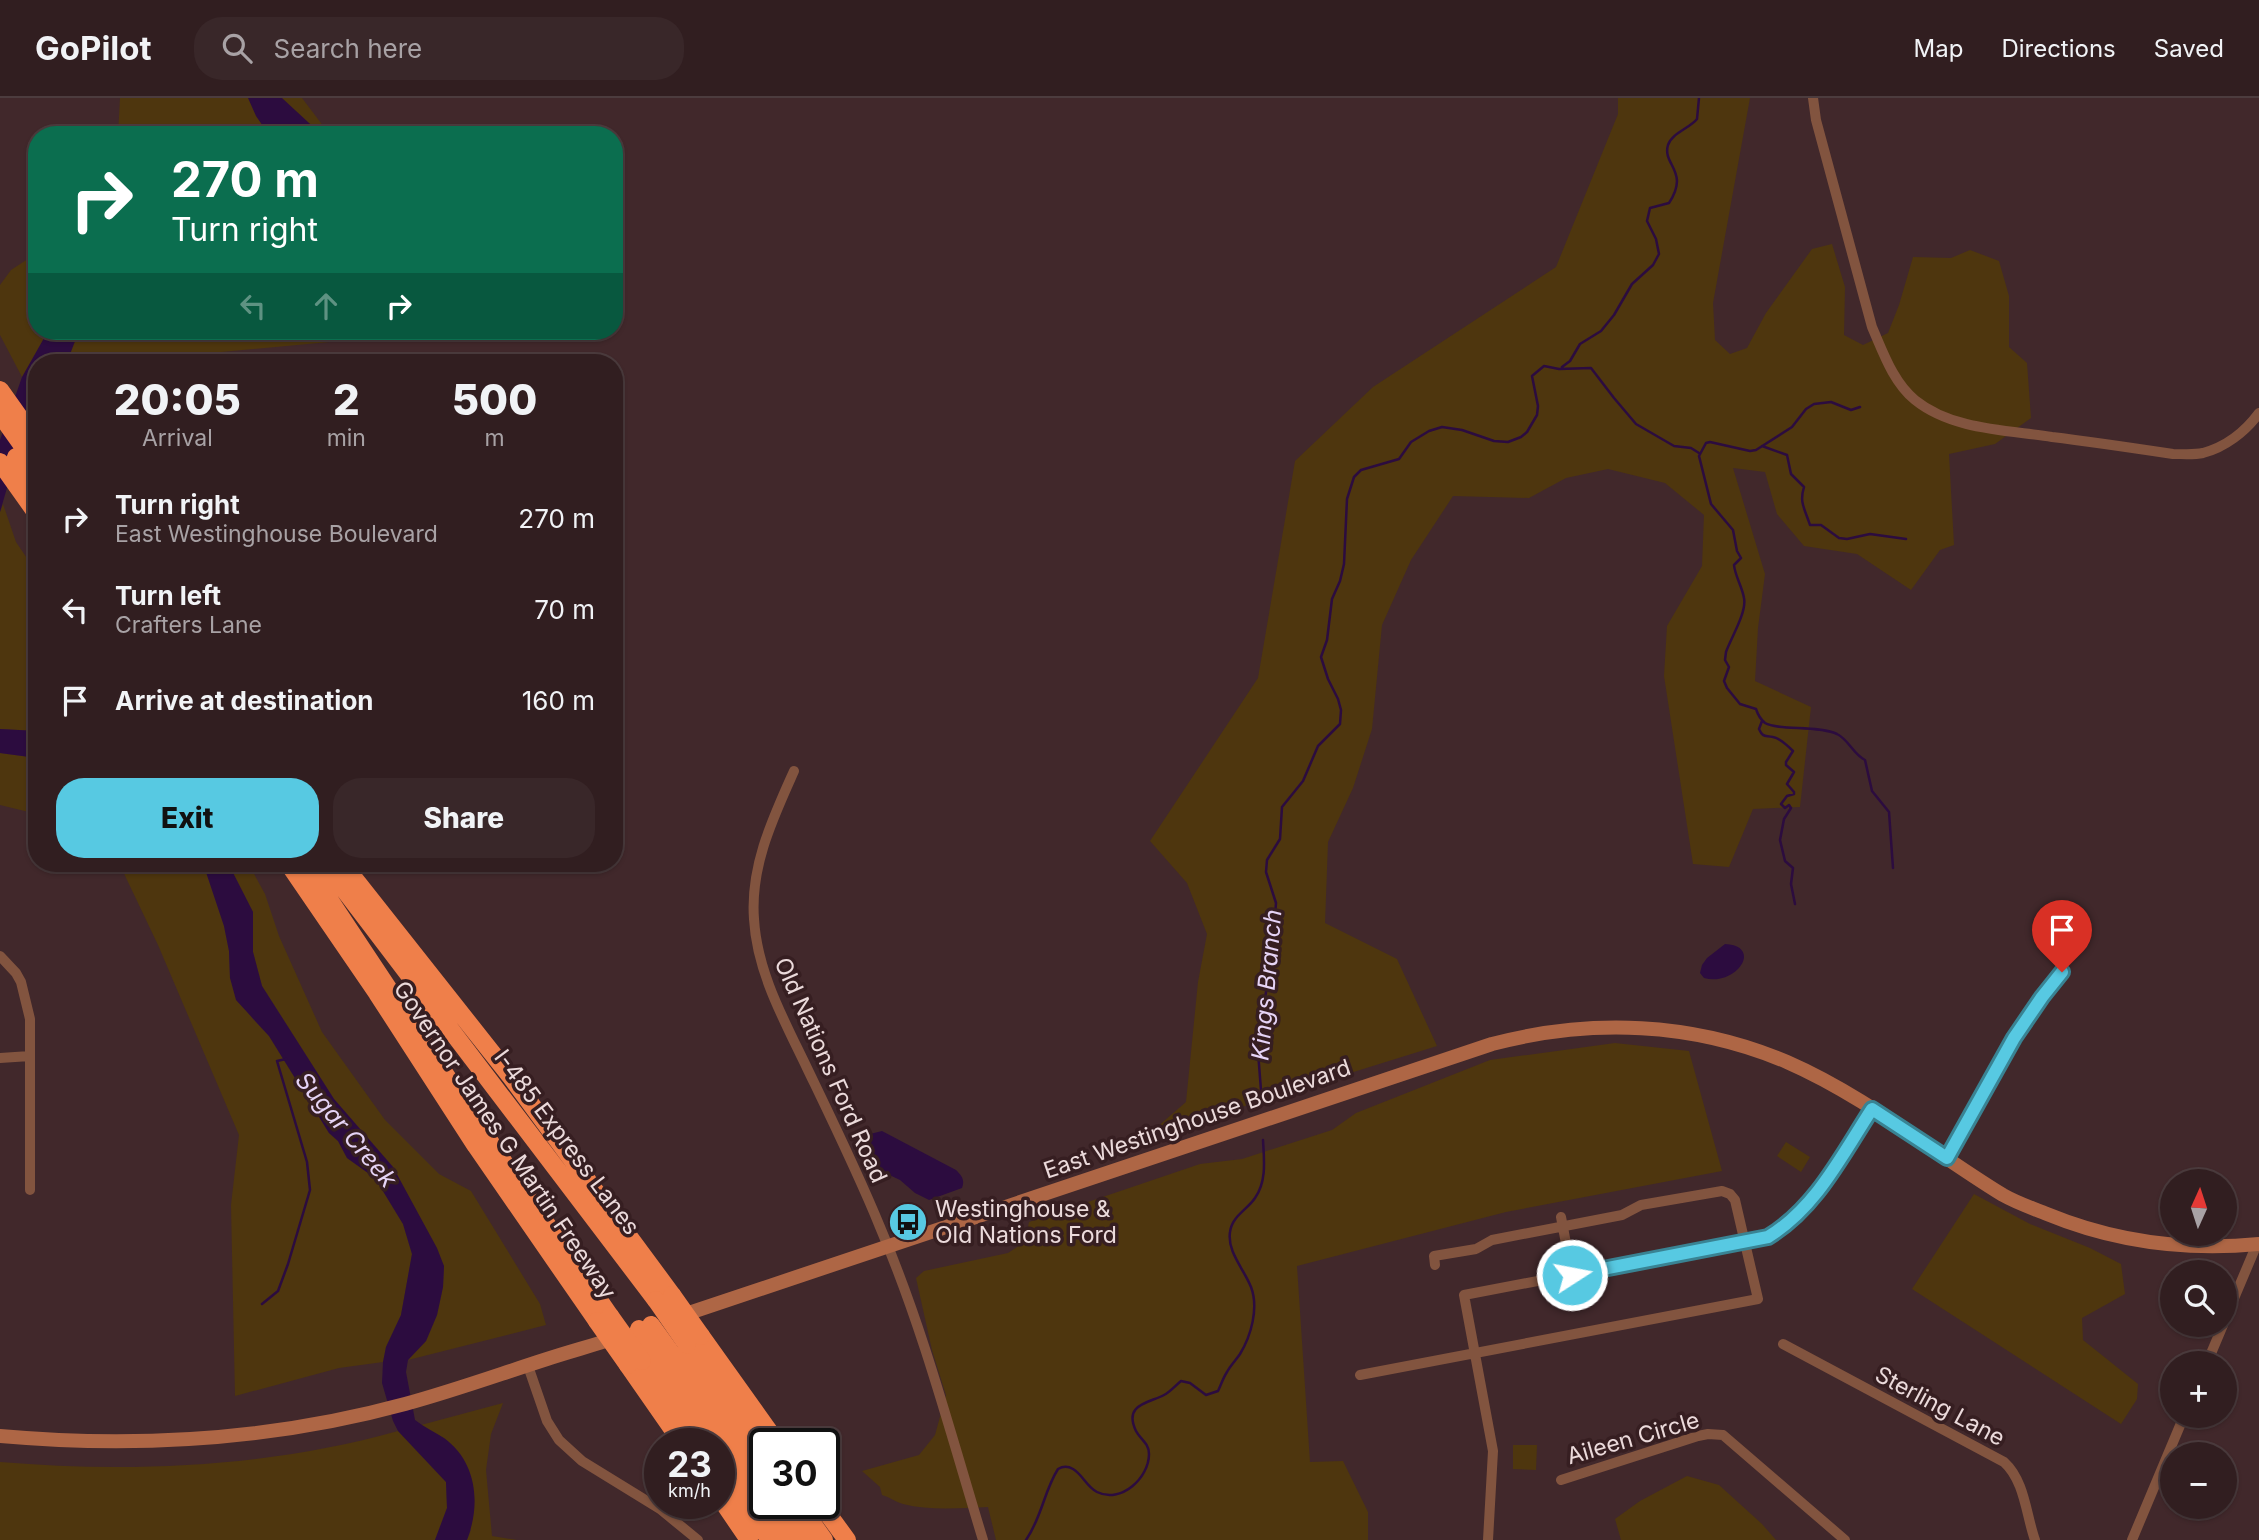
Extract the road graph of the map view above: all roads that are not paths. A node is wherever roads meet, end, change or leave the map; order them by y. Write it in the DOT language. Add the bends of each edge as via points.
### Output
graph roads {
  1 [pos="1813,98"];
  2 [pos="0,390"];
  3 [pos="2259,413"];
  4 [pos="0,414"];
  5 [pos="28,429"];
  6 [pos="0,434"];
  7 [pos="28,453"];
  8 [pos="0,462"];
  9 [pos="28,488"];
  10 [pos="28,493"];
  11 [pos="794,771"];
  12 [pos="294,872"];
  13 [pos="311,872"];
  14 [pos="331,872"];
  15 [pos="348,872"];
  16 [pos="0,956"];
  17 [pos="2062,972"];
  18 [pos="448,998"];
  19 [pos="30,1056"];
  20 [pos="0,1058"];
  21 [pos="1872,1109"];
  22 [pos="535,1138"];
  23 [pos="1947,1158"];
  24 [pos="30,1189"];
  25 [pos="1562,1222"];
  26 [pos="1744,1243"];
  27 [pos="2258,1244"];
  28 [pos="888,1246"];
  29 [pos="1436,1265"];
  30 [pos="1572,1275"];
  31 [pos="2237,1293"];
  32 [pos="664,1298"];
  33 [pos="603,1319"];
  34 [pos="645,1327"];
  35 [pos="694,1340"];
  36 [pos="1783,1344"];
  37 [pos="1475,1353"];
  38 [pos="635,1363"];
  39 [pos="528,1366"];
  40 [pos="1360,1375"];
  41 [pos="674,1428"];
  42 [pos="688,1428"];
  43 [pos="765,1428"];
  44 [pos="2179,1428"];
  45 [pos="749,1430"];
  46 [pos="0,1436"];
  47 [pos="749,1462"];
  48 [pos="1561,1480"];
  49 [pos="735,1491"];
  50 [pos="735,1519"];
  51 [pos="790,1519"];
  52 [pos="809,1519"];
  53 [pos="832,1519"];
  54 [pos="698,1540"];
  55 [pos="750,1540"];
  56 [pos="770,1540"];
  57 [pos="788,1540"];
  58 [pos="805,1540"];
  59 [pos="824,1540"];
  60 [pos="847,1540"];
  61 [pos="983,1540"];
  62 [pos="1488,1540"];
  63 [pos="1845,1540"];
  64 [pos="2035,1540"];
  65 [pos="2132,1540"];
  1 -- 3 [label="street" via="1872,327 1898,380 1914,399 1940,415 1978,427 2174,454 2202,453 2231,440"];
  2 -- 5 [label="highway"];
  4 -- 7 [label="highway"];
  6 -- 9 [label="highway"];
  8 -- 10 [label="highway"];
  11 -- 28 [label="street, Old Nations Ford Road" via="757,870 756,942 776,1003"];
  12 -- 33 [label="highway, Governor James G Martin Freeway" via="476,1146"];
  13 -- 33 [label="highway"];
  14 -- 22 [label="highway, I-485 Express Lanes"];
  15 -- 18 [label="highway, Governor James G Martin Freeway"];
  16 -- 19 [label="street" via="16,973 25,993"];
  17 -- 23 [label="street" via="2014,1038"];
  18 -- 22 [label="highway"];
  18 -- 32 [label="highway, Governor James G Martin Freeway" via="565,1149"];
  19 -- 20 [label="street"];
  19 -- 24 [label="street"];
  21 -- 23 [label="main road, East Westinghouse Boulevard"];
  21 -- 26 [label="street" via="1802,1212 1768,1237"];
  21 -- 28 [label="main road, East Westinghouse Boulevard" via="1806,1071 1733,1043 1640,1027 1554,1031 1492,1044"];
  22 -- 32 [label="highway, I-485 Express Lanes"];
  23 -- 27 [label="main road, East Westinghouse Boulevard" via="2006,1196 2098,1232 2176,1245"];
  25 -- 26 [label="street" via="1622,1215 1641,1205 1722,1191 1735,1200"];
  25 -- 29 [label="street" via="1492,1240 1476,1249 1434,1256"];
  25 -- 30 [label="street"];
  26 -- 30 [label="street"];
  26 -- 37 [label="street" via="1758,1299"];
  27 -- 31 [label="street"];
  28 -- 34 [label="main road, East Westinghouse Boulevard"];
  28 -- 61 [label="street, Old Nations Ford Road" via="918,1327"];
  30 -- 37 [label="street" via="1464,1295"];
  32 -- 35 [label="highway, Governor James G Martin Freeway, bridge"];
  33 -- 38 [label="highway, Governor James G Martin Freeway, bridge"];
  34 -- 39 [label="main road, East Westinghouse Boulevard"];
  34 -- 47 [label="highway"];
  34 -- 57 [label="highway"];
  35 -- 43 [label="highway, Governor James G Martin Freeway"];
  35 -- 45 [label="highway"];
  36 -- 64 [label="street, Sterling Lane" via="2004,1462 2019,1483"];
  37 -- 40 [label="street"];
  37 -- 62 [label="street" via="1493,1451"];
  38 -- 41 [label="highway, Governor James G Martin Freeway"];
  38 -- 42 [label="highway"];
  39 -- 46 [label="main road, East Westinghouse Boulevard" via="436,1396 326,1422 227,1437 101,1443"];
  39 -- 54 [label="street" via="547,1421 559,1440 582,1461 660,1509"];
  44 -- 65 [label="street"];
  48 -- 63 [label="street, Aileen Circle" via="1698,1436 1723,1435"];
  49 -- 56 [label="highway"];
  50 -- 55 [label="highway"];
  51 -- 58 [label="highway"];
  52 -- 59 [label="highway"];
  53 -- 60 [label="highway"];
}
